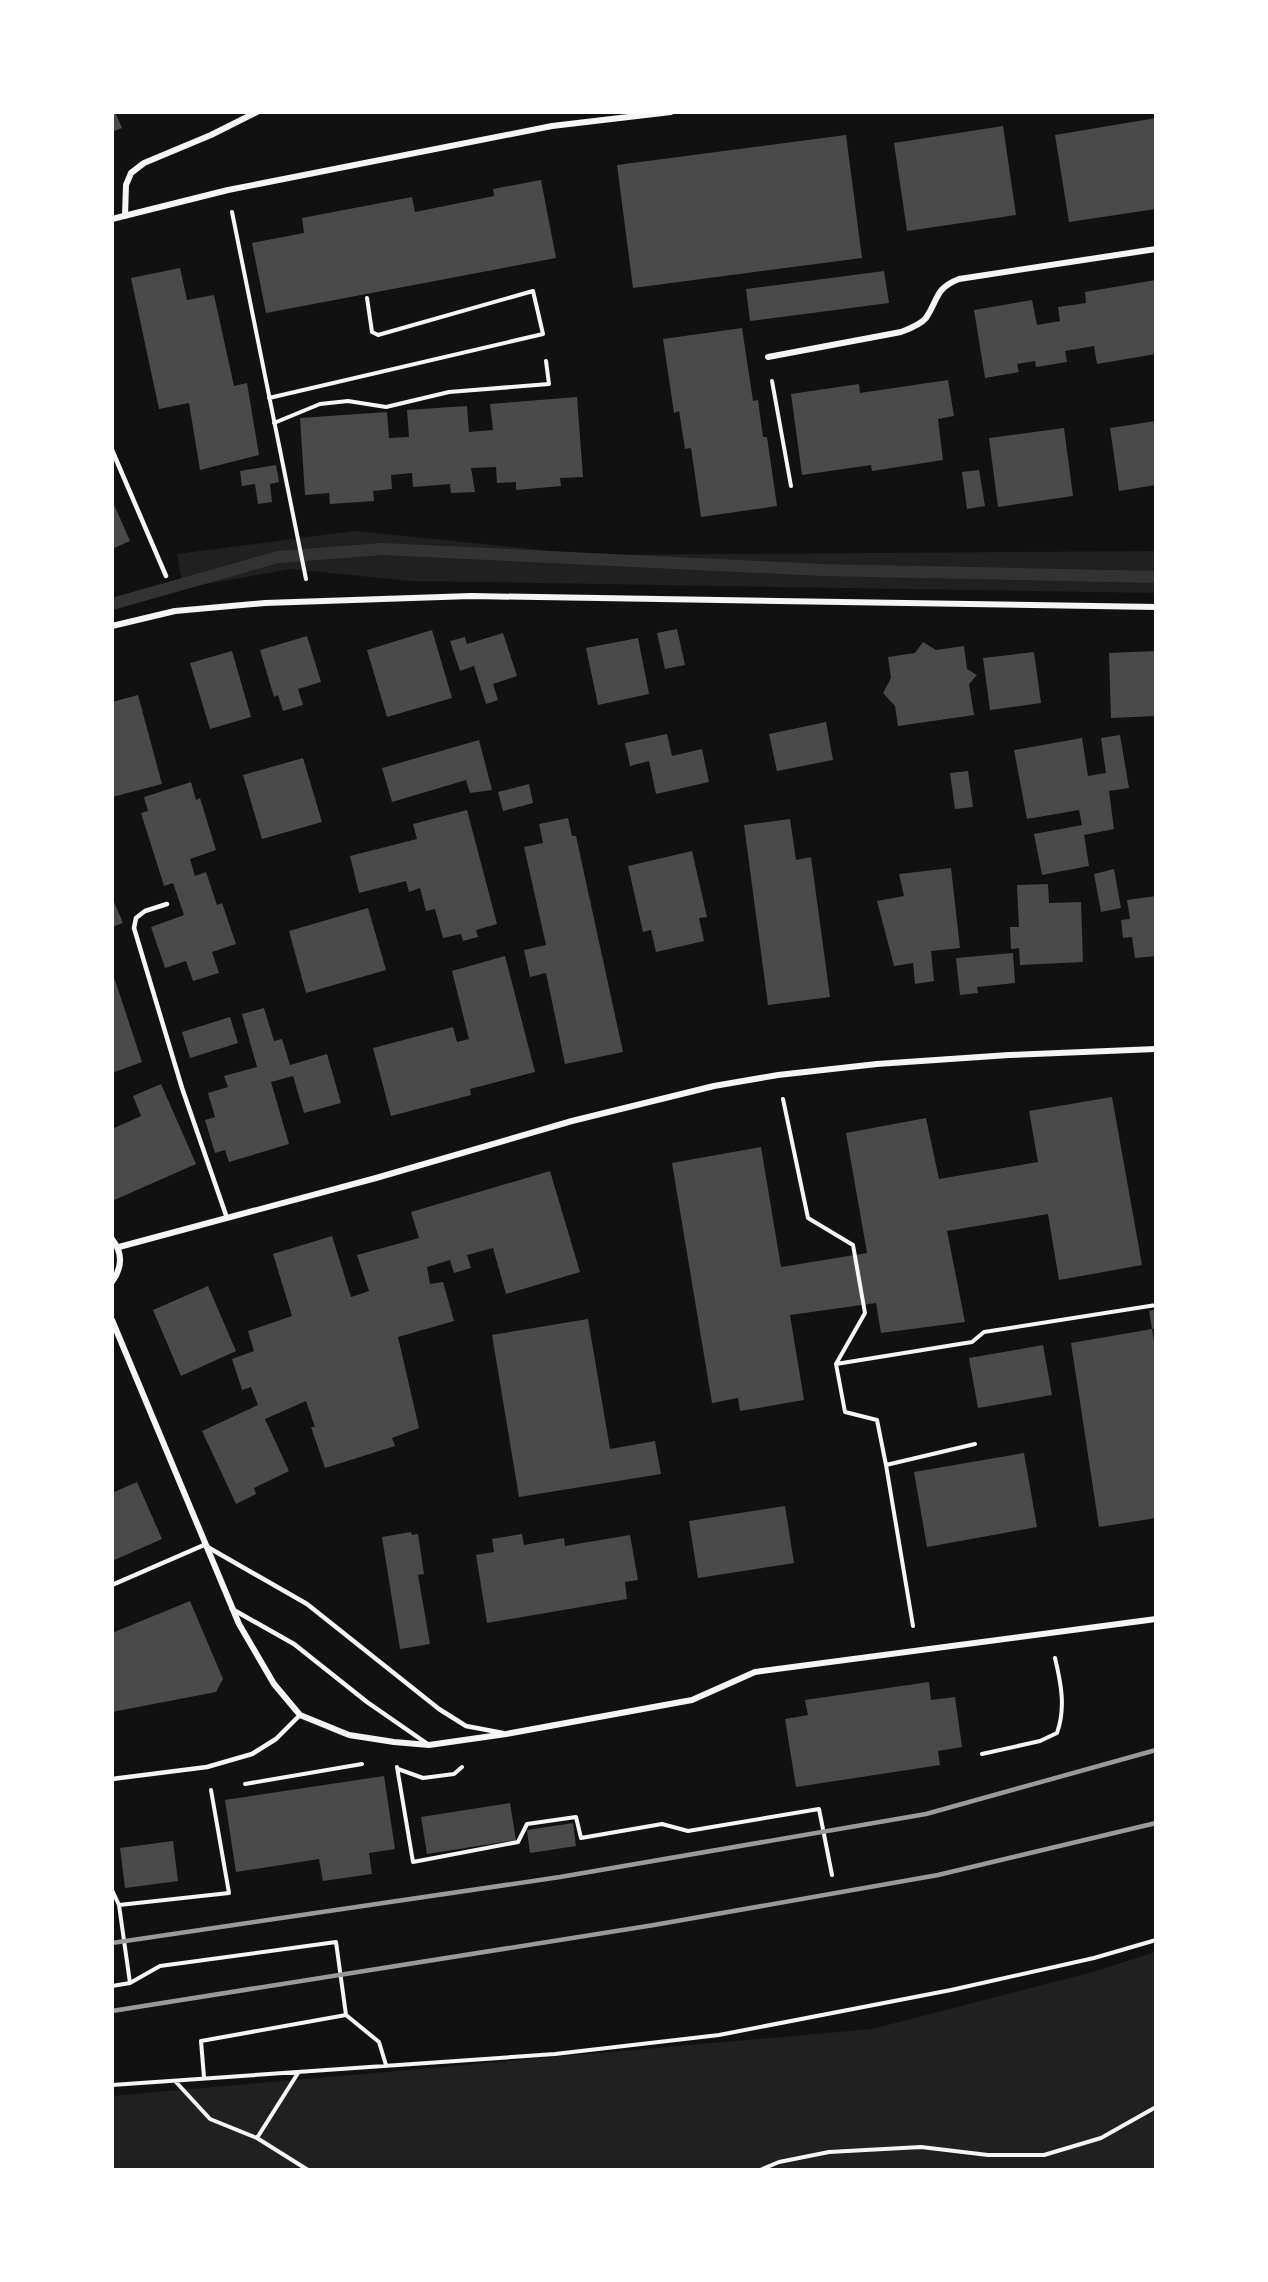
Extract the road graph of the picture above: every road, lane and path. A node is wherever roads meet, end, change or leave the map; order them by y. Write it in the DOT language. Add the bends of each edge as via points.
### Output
graph roads {
  1 [pos="257,112"];
  2 [pos="671,112"];
  3 [pos="228,190"];
  4 [pos="124,216"];
  5 [pos="112,219"];
  6 [pos="1155,249"];
  7 [pos="367,298"];
  8 [pos="768,357"];
  9 [pos="546,361"];
  10 [pos="269,398"];
  11 [pos="274,423"];
  12 [pos="112,450"];
  13 [pos="791,486"];
  14 [pos="165,576"];
  15 [pos="306,577"];
  16 [pos="1155,607"];
  17 [pos="112,626"];
  18 [pos="167,904"];
  19 [pos="1155,1049"];
  20 [pos="778,1075"];
  21 [pos="227,1218"];
  22 [pos="112,1239"];
  23 [pos="119,1247"];
  24 [pos="112,1282"];
  25 [pos="1155,1305"];
  26 [pos="112,1320"];
  27 [pos="836,1364"];
  28 [pos="975,1444"];
  29 [pos="886,1465"];
  30 [pos="204,1545"];
  31 [pos="112,1585"];
  32 [pos="232,1608"];
  33 [pos="1155,1619"];
  34 [pos="1050,1633"];
  35 [pos="917,1651"];
  36 [pos="300,1716"];
  37 [pos="506,1734"];
  38 [pos="394,1742"];
  39 [pos="429,1745"];
  40 [pos="982,1754"];
  41 [pos="366,1763"];
  42 [pos="463,1766"];
  43 [pos="207,1767"];
  44 [pos="387,1767"];
  45 [pos="398,1769"];
  46 [pos="112,1779"];
  47 [pos="244,1784"];
  48 [pos="222,1788"];
  49 [pos="211,1790"];
  50 [pos="832,1875"];
  51 [pos="112,1890"];
  52 [pos="119,1905"];
  53 [pos="1155,1940"];
  54 [pos="130,1983"];
  55 [pos="112,1986"];
  56 [pos="346,2015"];
  57 [pos="386,2065"];
  58 [pos="298,2072"];
  59 [pos="204,2077"];
  60 [pos="175,2082"];
  61 [pos="112,2085"];
  62 [pos="1155,2107"];
  63 [pos="257,2138"];
  64 [pos="308,2169"];
  65 [pos="760,2169"];
  1 -- 4 [label="street" via="144,163 131,173 126,185"];
  2 -- 3 [label="street" via="552,126"];
  3 -- 4 [label="street"];
  3 -- 10 [label="path"];
  4 -- 5 [label="street"];
  6 -- 8 [label="street" via="959,279 946,285 925,319 916,326"];
  7 -- 10 [label="path" via="369,324 378,335 533,291 543,334"];
  8 -- 13 [label="path"];
  9 -- 11 [label="path" via="549,384 449,392 386,407 348,400 320,404"];
  10 -- 11 [label="path"];
  11 -- 15 [label="path"];
  12 -- 14 [label="lane"];
  16 -- 17 [label="street" via="471,596 265,603 175,611"];
  18 -- 21 [label="lane" via="145,911 136,918 134,928 182,1088"];
  19 -- 20 [label="street" via="888,1063"];
  20 -- 21 [label="street" via="714,1086 572,1121"];
  20 -- 27 [label="path" via="808,1218 853,1245 865,1313"];
  21 -- 23 [label="street"];
  22 -- 23 [label="street"];
  23 -- 24 [label="street" via="121,1264"];
  25 -- 27 [label="path" via="984,1332 972,1342"];
  26 -- 30 [label="street"];
  27 -- 29 [label="path" via="845,1412 877,1420"];
  28 -- 29 [label="path"];
  29 -- 35 [label="path"];
  30 -- 31 [label="lane"];
  30 -- 32 [label="street"];
  30 -- 37 [label="lane" via="307,1605 466,1726"];
  32 -- 36 [label="street" via="274,1684"];
  32 -- 39 [label="lane" via="294,1644"];
  33 -- 34 [label="street"];
  34 -- 35 [label="street"];
  34 -- 40 [label="path" via="1063,1703 1057,1734"];
  35 -- 37 [label="street" via="755,1672 692,1700"];
  36 -- 38 [label="street" via="348,1734"];
  36 -- 43 [label="lane" via="276,1739 252,1754"];
  37 -- 39 [label="street"];
  38 -- 39 [label="street"];
  38 -- 45 [label="path"];
  41 -- 47 [label="path"];
  42 -- 45 [label="path" via="454,1774 423,1778"];
  43 -- 46 [label="lane"];
  43 -- 49 [label="path"];
  44 -- 45 [label="path"];
  45 -- 50 [label="path" via="413,1862 518,1842 526,1824 576,1817 581,1838 662,1824 688,1831 819,1809"];
  48 -- 49 [label="path"];
  49 -- 52 [label="path" via="229,1893"];
  51 -- 52 [label="path"];
  52 -- 54 [label="path"];
  53 -- 57 [label="path" via="951,1990 719,2035 555,2054"];
  54 -- 55 [label="path"];
  54 -- 56 [label="path" via="160,1966 336,1942"];
  56 -- 57 [label="path" via="379,2042"];
  56 -- 59 [label="path" via="201,2041"];
  57 -- 58 [label="path"];
  58 -- 59 [label="path"];
  58 -- 63 [label="path"];
  59 -- 60 [label="path"];
  60 -- 61 [label="path"];
  60 -- 63 [label="path" via="210,2119"];
  62 -- 65 [label="path" via="1101,2138 1044,2155 988,2155 921,2147 829,2152"];
  63 -- 64 [label="path"];
}
